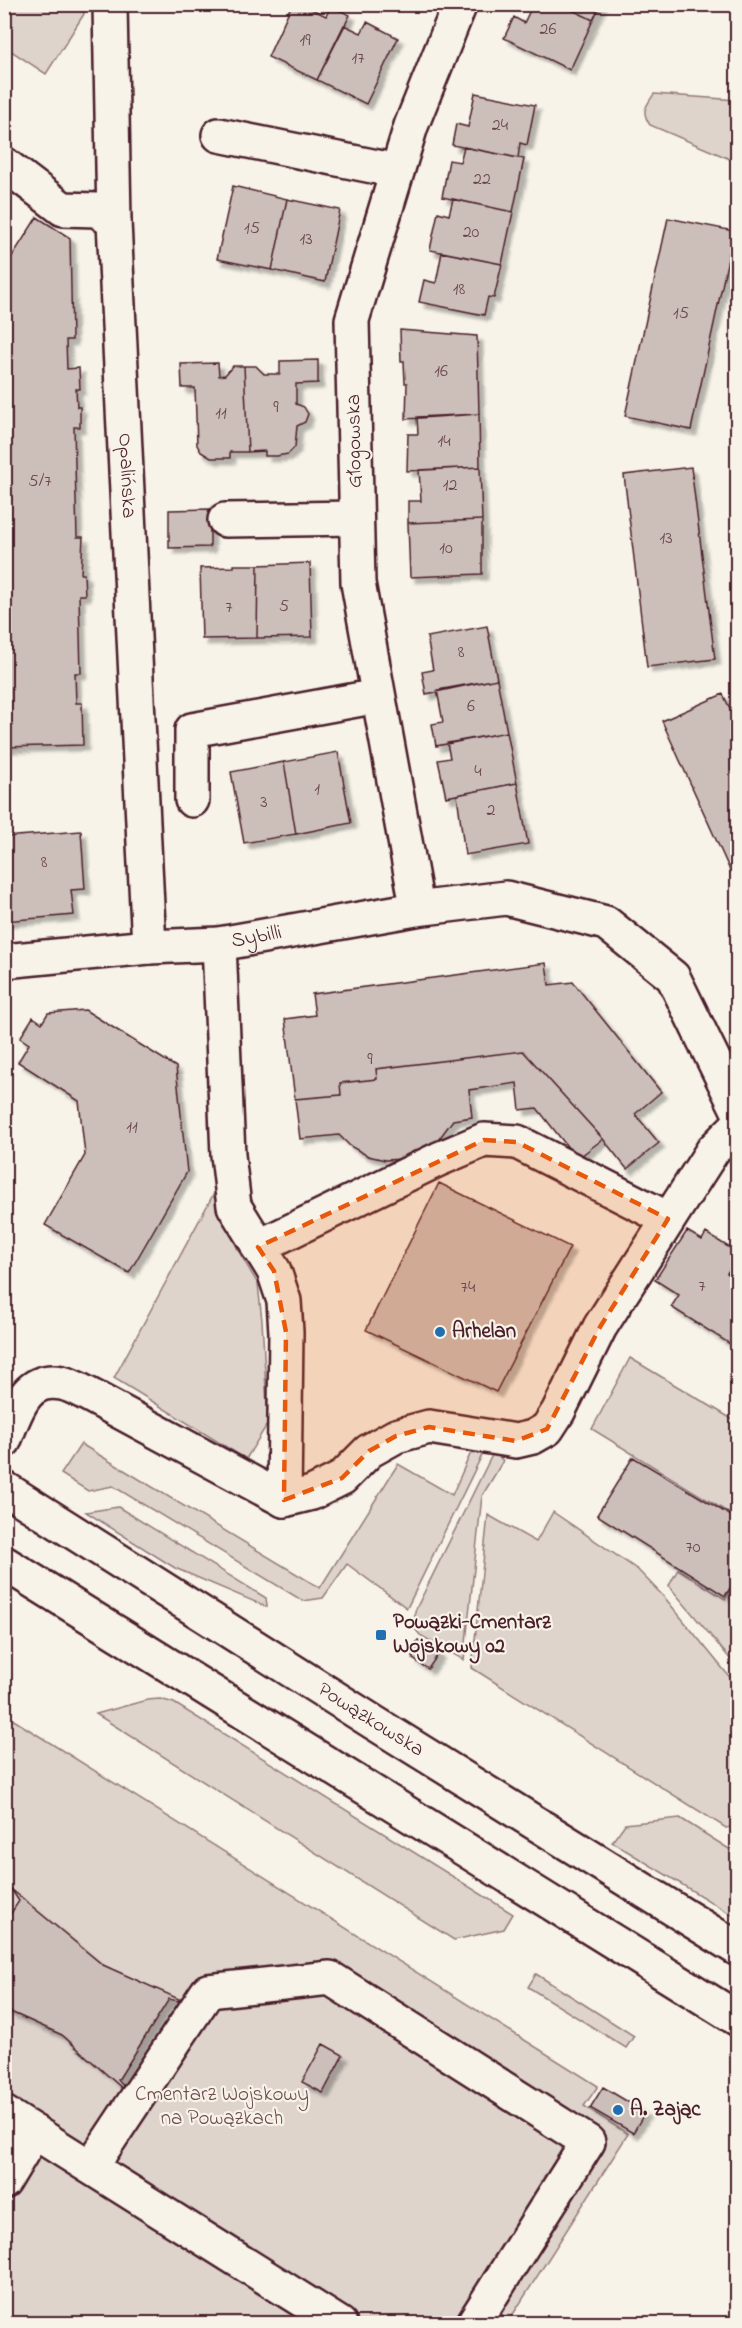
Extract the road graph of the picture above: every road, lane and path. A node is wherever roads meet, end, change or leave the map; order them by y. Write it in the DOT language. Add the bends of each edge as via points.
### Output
graph roads {
  1 [pos="110,4"];
  2 [pos="450,8"];
  3 [pos="219,135"];
  4 [pos="4,164"];
  5 [pos="397,171"];
  6 [pos="114,222"];
  7 [pos="356,518"];
  8 [pos="225,520"];
  9 [pos="378,696"];
  10 [pos="192,800"];
  11 [pos="414,890"];
  12 [pos="219,944"];
  13 [pos="149,947"];
  14 [pos="4,961"];
  15 [pos="738,1110"];
  16 [pos="738,1125"];
  17 [pos="668,1219"];
  18 [pos="258,1247"];
  19 [pos="4,1441"];
  20 [pos="4,1488"];
  21 [pos="284,1500"];
  22 [pos="4,1563"];
  23 [pos="738,1949"];
  24 [pos="738,2019"];
  25 [pos="4,2113"];
  26 [pos="34,2132"];
  27 [pos="91,2167"];
  28 [pos="4,2182"];
  29 [pos="340,2324"];
  30 [pos="473,2324"];
  1 -- 6 [label="street, Opalińska"];
  2 -- 5 [label="street, Głogowska"];
  3 -- 5 [label="street"];
  4 -- 6 [label="street" via="63,208 97,210"];
  5 -- 7 [label="street, Głogowska" via="352,320"];
  6 -- 13 [label="street, Opalińska"];
  7 -- 8 [label="street"];
  7 -- 9 [label="street, Głogowska" via="358,583"];
  9 -- 10 [label="street" via="192,730"];
  9 -- 11 [label="street, Głogowska"];
  12 -- 13 [label="street, Sybilli"];
  12 -- 15 [label="street, Sybilli" via="416,909 507,898 606,923 673,977"];
  12 -- 18 [label="street" via="228,1155 234,1206"];
  13 -- 14 [label="street, Sybilli"];
  16 -- 17 [label="street" via="712,1149"];
  17 -- 18 [label="street" via="517,1142 484,1140"];
  17 -- 21 [label="street" via="600,1327 546,1429 516,1441 429,1427 396,1436 369,1451 342,1478"];
  18 -- 21 [label="street" via="274,1271 284,1301"];
  19 -- 21 [label="street" via="24,1396 40,1384 62,1383"];
  20 -- 23 [label="street, Powązkowska"];
  22 -- 24 [label="street"];
  25 -- 26 [label="street"];
  26 -- 27 [label="street"];
  26 -- 28 [label="street"];
  27 -- 29 [label="street"];
  27 -- 30 [label="street" via="208,1991 330,1978 588,2142"];
}
